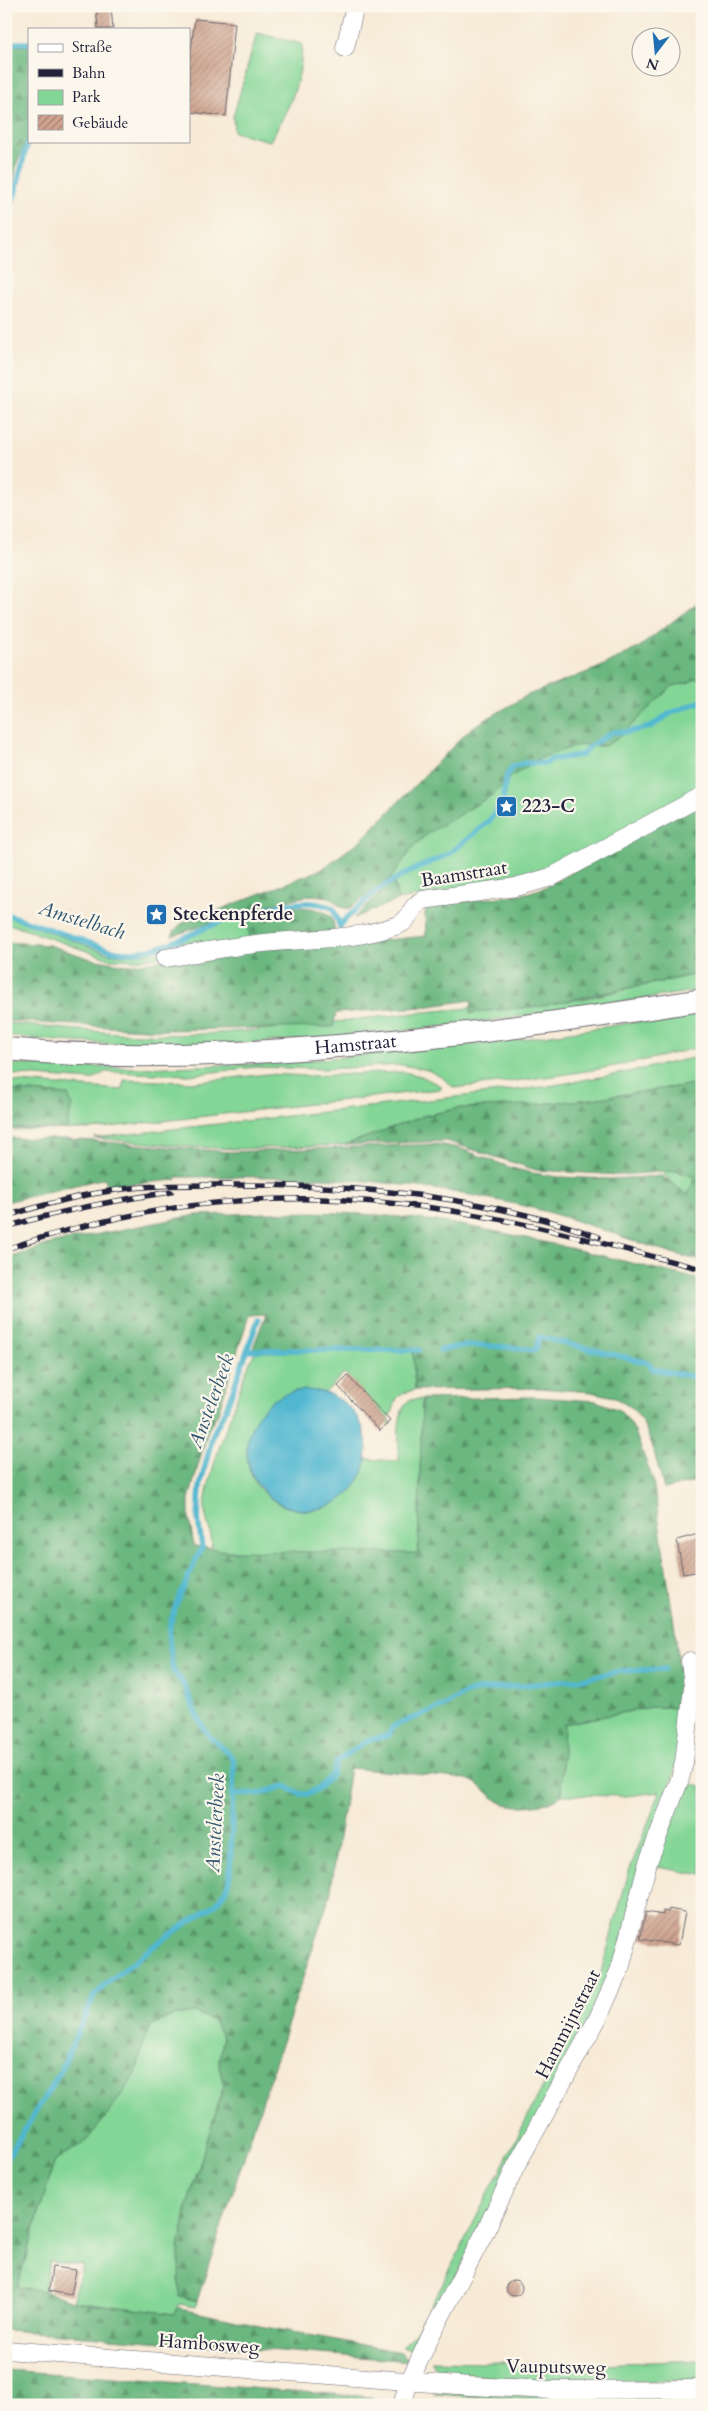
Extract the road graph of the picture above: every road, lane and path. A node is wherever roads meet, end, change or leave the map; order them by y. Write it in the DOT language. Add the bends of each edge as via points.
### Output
graph roads {
  1 [pos="355,6"];
  2 [pos="345,48"];
  3 [pos="702,796"];
  4 [pos="165,958"];
  5 [pos="702,1000"];
  6 [pos="6,1049"];
  7 [pos="690,1661"];
  8 [pos="6,2350"];
  9 [pos="409,2382"];
  10 [pos="702,2389"];
  11 [pos="402,2405"];
  1 -- 2 [label="street"];
  3 -- 4 [label="street, Baamstraat" via="550,877 516,888 423,900 416,903 404,922 398,925 359,936 265,943"];
  5 -- 6 [label="main road, Hamstraat" via="492,1031 281,1051 130,1056"];
  7 -- 9 [label="street, Hammijnstraat" via="693,1687 684,1762 648,1862 620,1968 598,2018 516,2166"];
  8 -- 9 [label="street, Hambosweg"];
  9 -- 10 [label="street, Vauputsweg" via="551,2390"];
  9 -- 11 [label="street, Hammijnstraat"];
}
